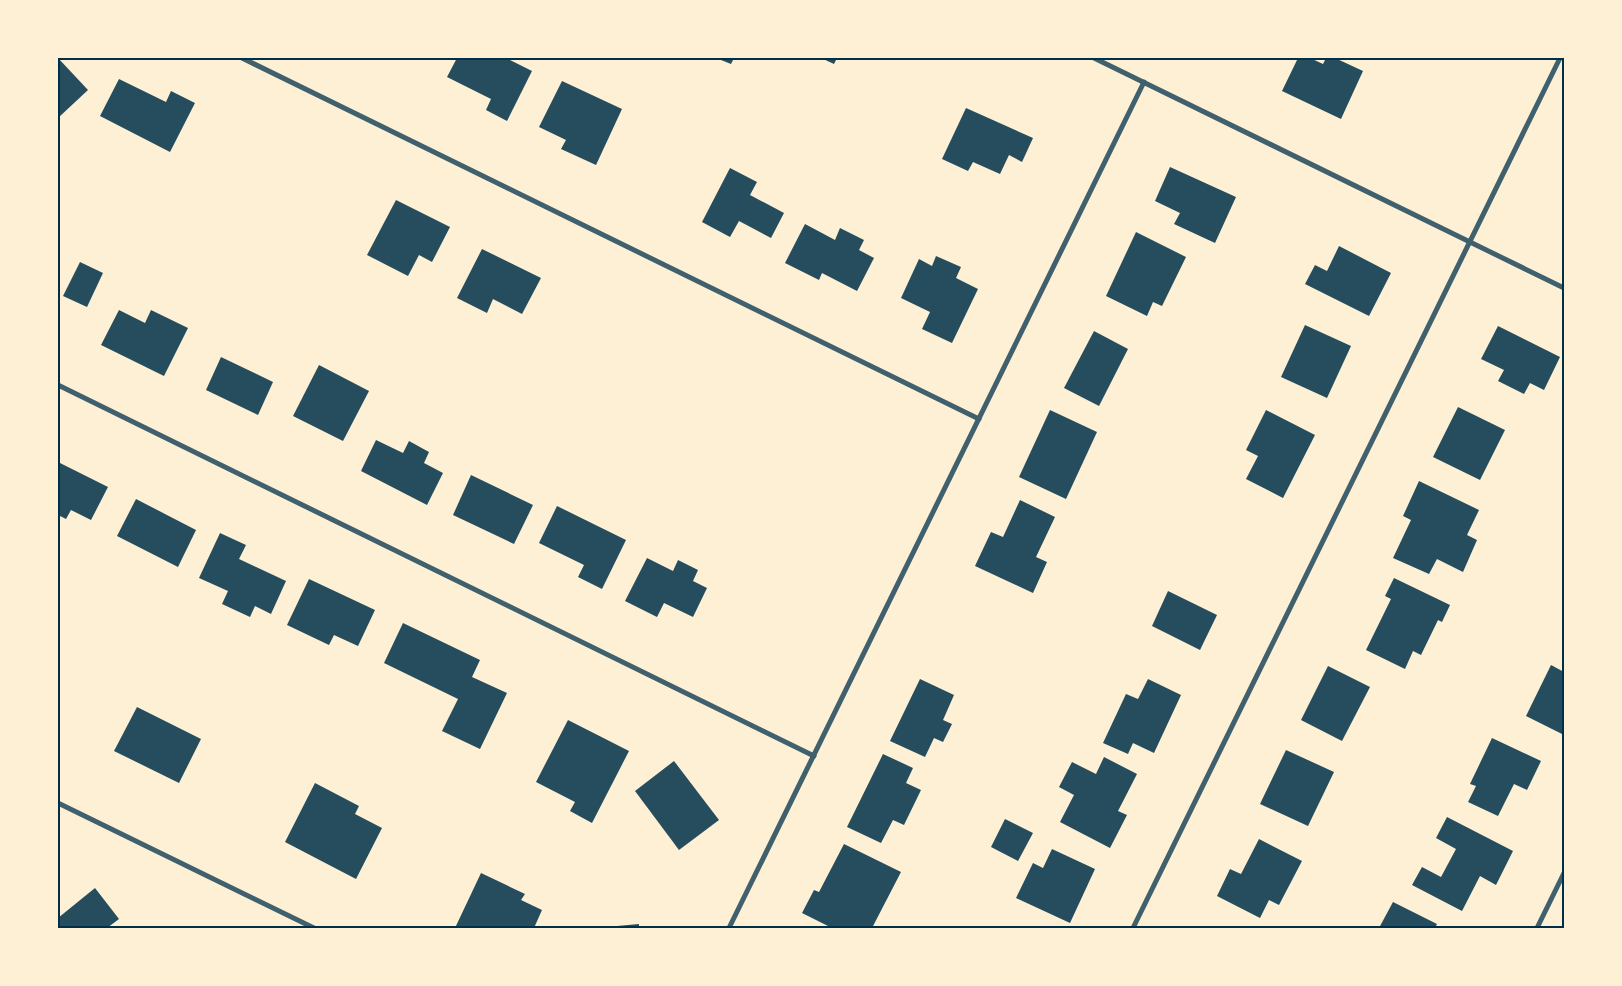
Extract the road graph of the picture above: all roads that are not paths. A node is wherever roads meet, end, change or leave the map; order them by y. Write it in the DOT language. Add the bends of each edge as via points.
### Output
graph roads {
  1 [pos="242,58"];
  2 [pos="1094,58"];
  3 [pos="1560,58"];
  4 [pos="1144,82"];
  5 [pos="1470,242"];
  6 [pos="1564,288"];
  7 [pos="58,385"];
  8 [pos="979,419"];
  9 [pos="814,756"];
  10 [pos="58,803"];
  11 [pos="1564,873"];
  12 [pos="314,928"];
  13 [pos="729,928"];
  14 [pos="1133,928"];
  15 [pos="1537,928"];
  1 -- 8 [label="street"];
  2 -- 4 [label="street"];
  3 -- 5 [label="street"];
  4 -- 5 [label="street"];
  4 -- 8 [label="street"];
  5 -- 6 [label="street"];
  5 -- 14 [label="street"];
  7 -- 9 [label="street"];
  8 -- 9 [label="street"];
  9 -- 13 [label="street"];
  10 -- 12 [label="street"];
  11 -- 15 [label="street"];
}
